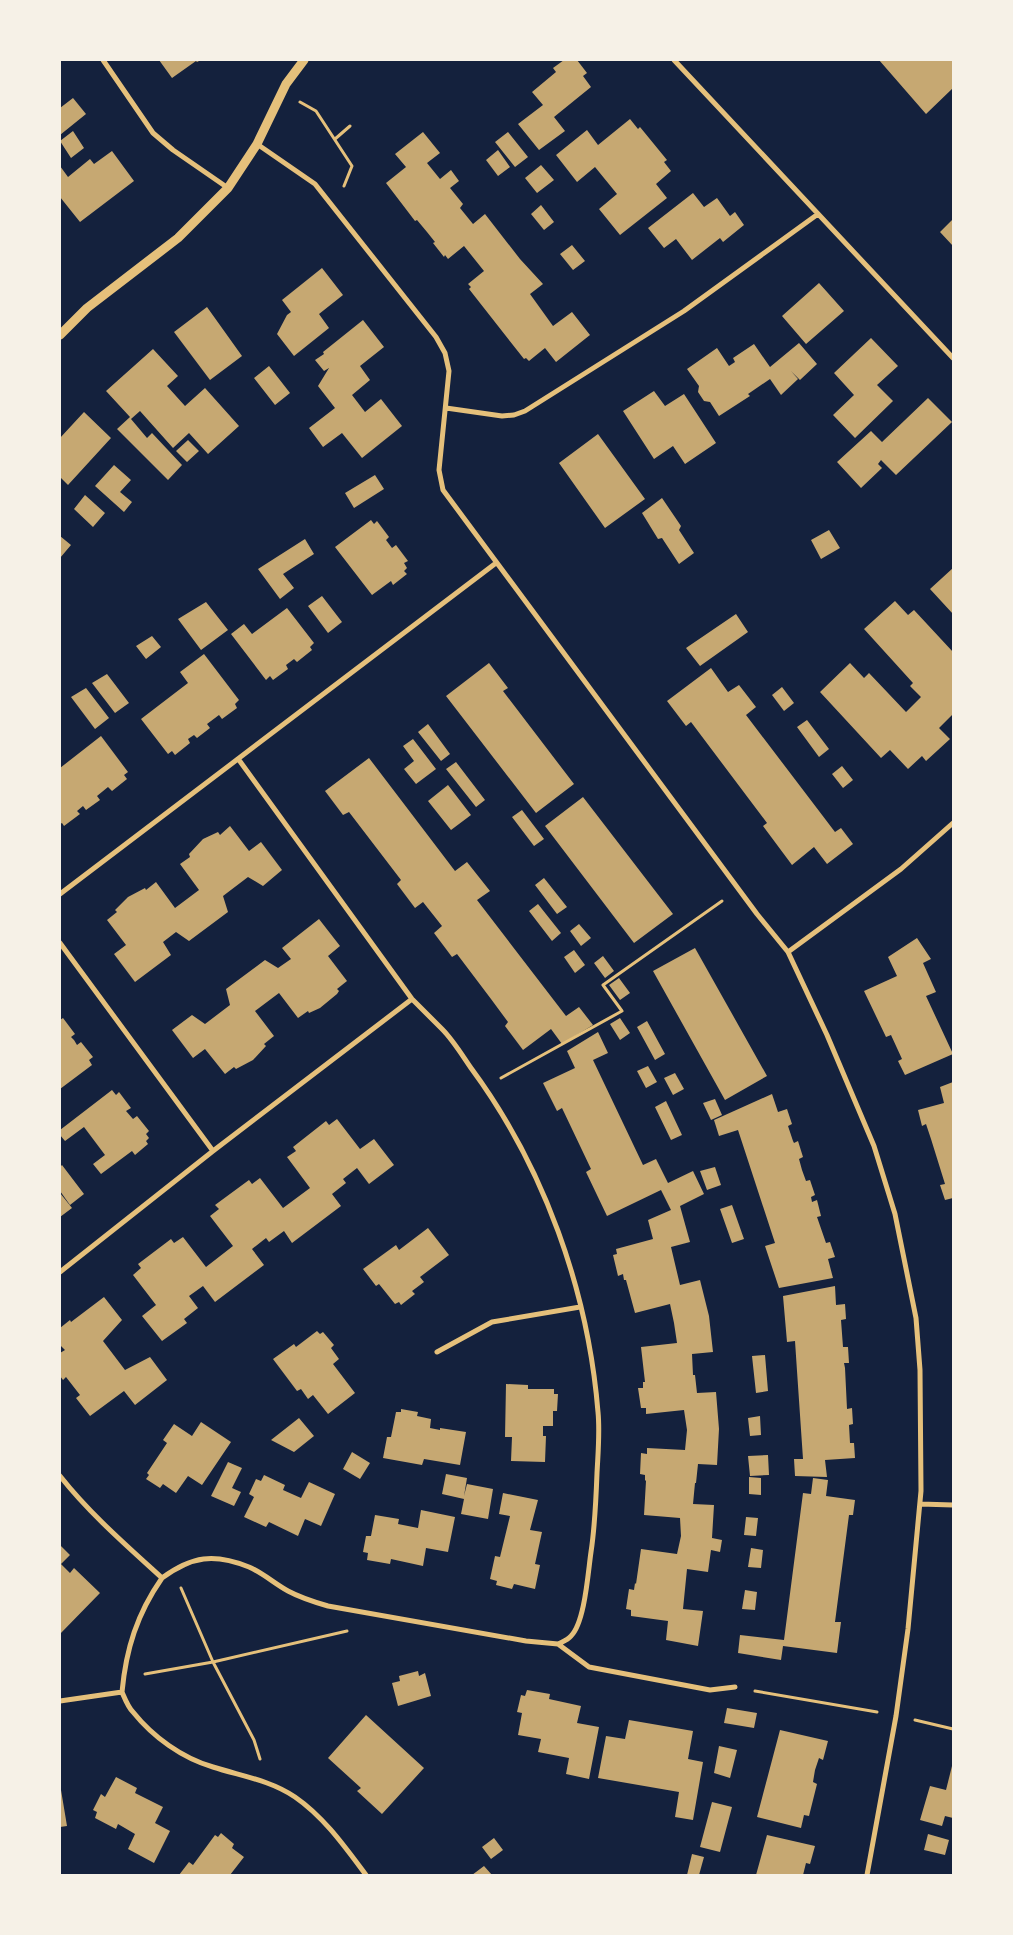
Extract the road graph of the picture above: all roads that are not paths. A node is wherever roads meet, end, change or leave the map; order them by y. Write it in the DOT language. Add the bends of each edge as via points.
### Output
graph roads {
  1 [pos="103,60"];
  2 [pos="304,60"];
  3 [pos="674,60"];
  4 [pos="256,144"];
  5 [pos="228,188"];
  6 [pos="818,214"];
  7 [pos="60,335"];
  8 [pos="953,358"];
  9 [pos="446,408"];
  10 [pos="496,563"];
  11 [pos="239,760"];
  12 [pos="953,823"];
  13 [pos="60,894"];
  14 [pos="60,943"];
  15 [pos="788,952"];
  16 [pos="412,999"];
  17 [pos="213,1151"];
  18 [pos="60,1272"];
  19 [pos="580,1307"];
  20 [pos="437,1352"];
  21 [pos="60,1476"];
  22 [pos="920,1504"];
  23 [pos="953,1504"];
  24 [pos="162,1578"];
  25 [pos="558,1644"];
  26 [pos="735,1687"];
  27 [pos="122,1692"];
  28 [pos="60,1701"];
  29 [pos="366,1875"];
  30 [pos="867,1875"];
  1 -- 5 [label="street" via="153,133"];
  2 -- 4 [label="street" via="282,92"];
  3 -- 6 [label="street"];
  4 -- 5 [label="street"];
  4 -- 9 [label="street" via="315,184 436,338 446,353 450,371"];
  5 -- 7 [label="street" via="178,238 87,308"];
  6 -- 8 [label="street"];
  6 -- 9 [label="street" via="684,311 526,411 502,416"];
  9 -- 10 [label="street" via="439,470 443,490"];
  10 -- 11 [label="street"];
  10 -- 15 [label="street"];
  11 -- 13 [label="street"];
  11 -- 16 [label="street"];
  12 -- 15 [label="street" via="901,870"];
  14 -- 17 [label="street"];
  15 -- 22 [label="street" via="874,1146 895,1214 916,1318 920,1370"];
  16 -- 17 [label="street"];
  16 -- 19 [label="street" via="443,1030 503,1115 543,1193 571,1268"];
  17 -- 18 [label="street"];
  19 -- 20 [label="street" via="492,1322"];
  19 -- 25 [label="street" via="590,1348 598,1414 594,1533 583,1610 571,1636"];
  21 -- 24 [label="street" via="104,1526"];
  22 -- 23 [label="street"];
  22 -- 30 [label="street" via="896,1716"];
  24 -- 25 [label="street" via="191,1561 218,1558 250,1567 306,1599 328,1606"];
  24 -- 27 [label="street" via="147,1600 130,1643"];
  25 -- 26 [label="street" via="589,1667 710,1690"];
  27 -- 28 [label="street"];
  27 -- 29 [label="street" via="131,1711 183,1756 266,1781 294,1796 332,1831"];
}
